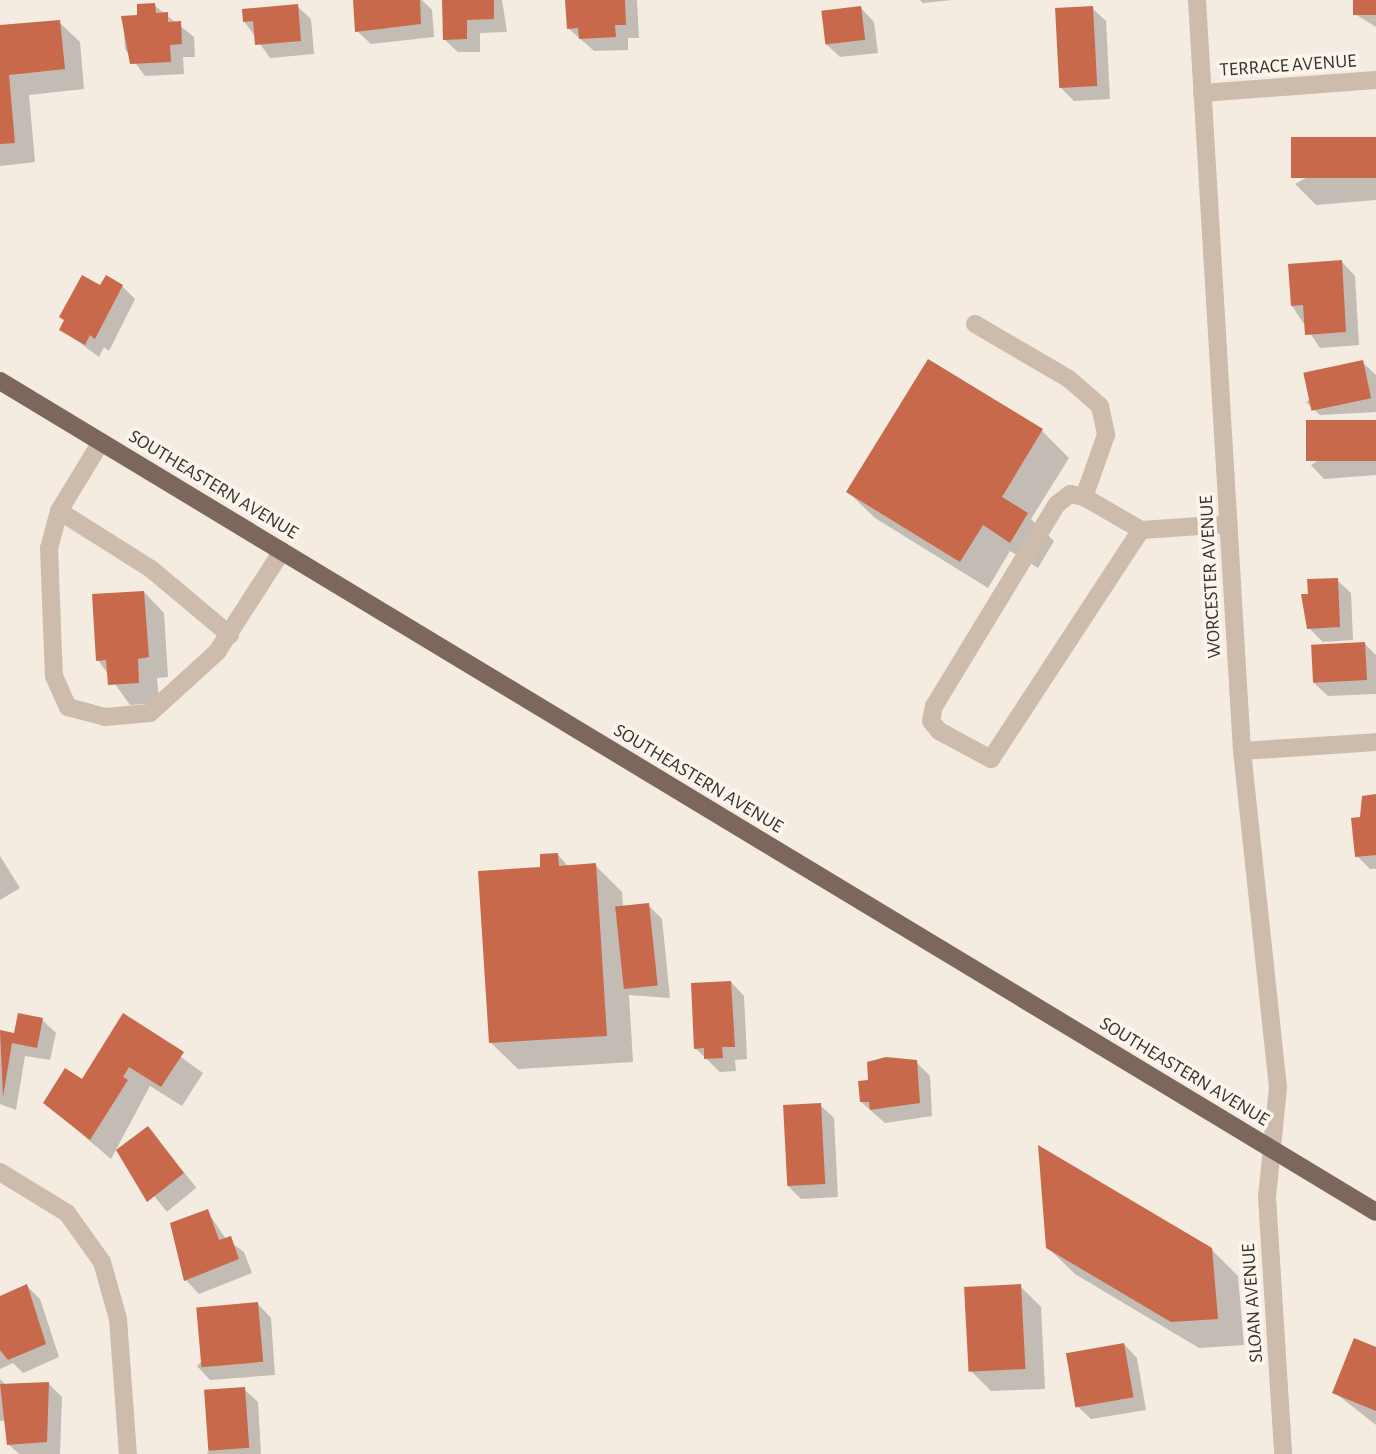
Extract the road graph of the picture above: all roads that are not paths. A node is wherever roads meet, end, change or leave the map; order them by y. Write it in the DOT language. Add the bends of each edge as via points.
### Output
graph roads {
  1 [pos="1196,0"];
  2 [pos="1376,80"];
  3 [pos="1202,93"];
  4 [pos="975,324"];
  5 [pos="0,381"];
  6 [pos="101,442"];
  7 [pos="1084,498"];
  8 [pos="59,511"];
  9 [pos="1228,524"];
  10 [pos="1141,530"];
  11 [pos="282,551"];
  12 [pos="230,635"];
  13 [pos="1376,742"];
  14 [pos="1242,751"];
  15 [pos="1273,1150"];
  16 [pos="0,1172"];
  17 [pos="1376,1212"];
  18 [pos="128,1454"];
  19 [pos="1283,1454"];
  1 -- 3 [label="street, WORCESTER AVENUE"];
  2 -- 3 [label="street, TERRACE AVENUE"];
  3 -- 9 [label="street, WORCESTER AVENUE"];
  4 -- 7 [label="street" via="1069,379 1100,406 1106,435"];
  5 -- 6 [label="main road, SOUTHEASTERN AVENUE"];
  6 -- 8 [label="street"];
  6 -- 11 [label="main road, SOUTHEASTERN AVENUE"];
  7 -- 10 [label="street"];
  7 -- 10 [label="street" via="1070,494 1057,504 934,706 931,721 939,731 978,756 991,760 1001,751"];
  8 -- 12 [label="street" via="151,569"];
  8 -- 12 [label="street" via="49,548 47,615 54,676 68,707 105,717 150,713"];
  9 -- 10 [label="street"];
  9 -- 14 [label="street, WORCESTER AVENUE"];
  11 -- 12 [label="street"];
  11 -- 15 [label="main road, SOUTHEASTERN AVENUE"];
  13 -- 14 [label="street"];
  14 -- 15 [label="street, WORCESTER AVENUE" via="1278,1087"];
  15 -- 17 [label="main road, SOUTHEASTERN AVENUE"];
  15 -- 19 [label="street, SLOAN AVENUE" via="1267,1197"];
  16 -- 18 [label="street" via="67,1213 102,1262 118,1320"];
}
